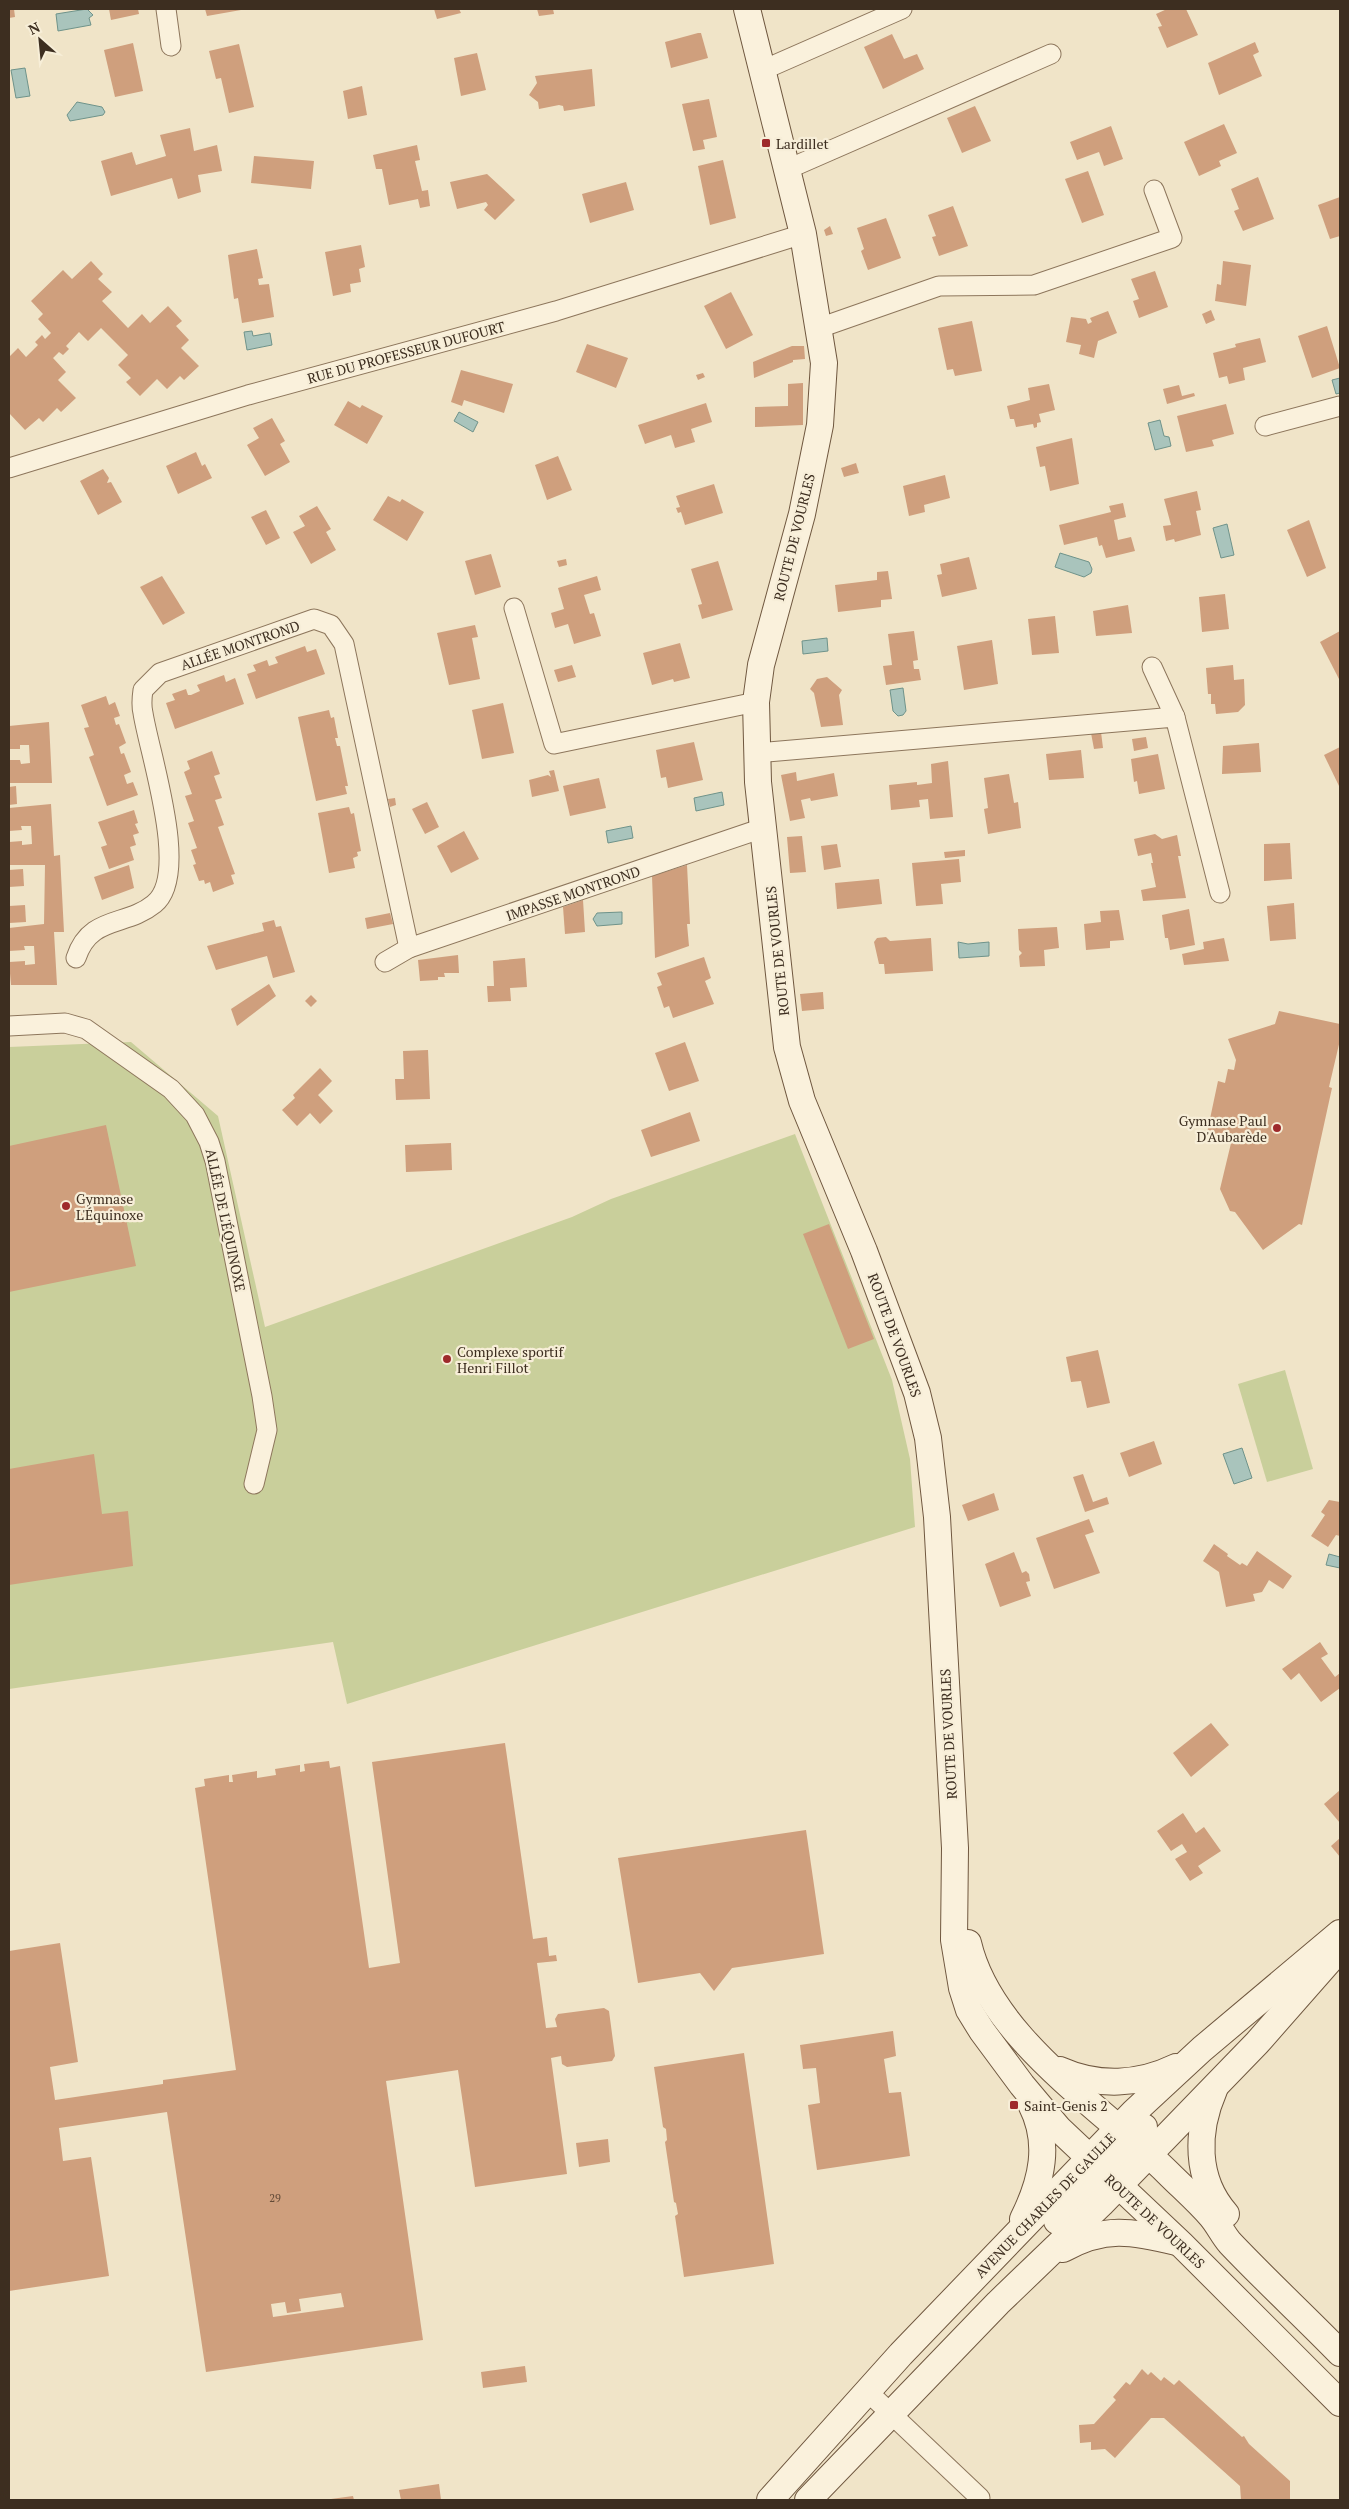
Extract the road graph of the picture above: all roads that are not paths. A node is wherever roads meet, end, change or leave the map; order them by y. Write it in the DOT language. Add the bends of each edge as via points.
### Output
graph roads {
  1 [pos="166,9"];
  2 [pos="747,9"];
  3 [pos="902,9"];
  4 [pos="171,46"];
  5 [pos="1051,54"];
  6 [pos="763,70"];
  7 [pos="788,169"];
  8 [pos="1154,190"];
  9 [pos="803,234"];
  10 [pos="819,328"];
  11 [pos="1340,406"];
  12 [pos="1265,426"];
  13 [pos="9,468"];
  14 [pos="514,608"];
  15 [pos="1152,667"];
  16 [pos="756,702"];
  17 [pos="1175,717"];
  18 [pos="757,753"];
  19 [pos="763,828"];
  20 [pos="1220,893"];
  21 [pos="409,948"];
  22 [pos="76,958"];
  23 [pos="385,962"];
  24 [pos="9,1026"];
  25 [pos="254,1484"];
  26 [pos="954,1884"];
  27 [pos="1340,1933"];
  28 [pos="1340,1948"];
  29 [pos="1202,2049"];
  30 [pos="1051,2067"];
  31 [pos="1217,2082"];
  32 [pos="1022,2085"];
  33 [pos="1119,2157"];
  34 [pos="1014,2237"];
  35 [pos="1181,2244"];
  36 [pos="1042,2260"];
  37 [pos="1262,2276"];
  38 [pos="998,2303"];
  39 [pos="1340,2353"];
  40 [pos="868,2392"];
  41 [pos="1340,2403"];
  42 [pos="892,2414"];
  43 [pos="980,2498"];
  44 [pos="770,2500"];
  45 [pos="808,2500"];
  1 -- 4 [label="street"];
  2 -- 6 [label="street, ROUTE DE VOURLES"];
  3 -- 6 [label="street"];
  5 -- 7 [label="street"];
  6 -- 7 [label="street, ROUTE DE VOURLES"];
  7 -- 9 [label="street, ROUTE DE VOURLES"];
  8 -- 10 [label="street" via="1172,238 1034,285 939,286"];
  9 -- 10 [label="street, ROUTE DE VOURLES"];
  9 -- 13 [label="street, RUE DU PROFESSEUR DUFOURT" via="556,311 248,395"];
  10 -- 16 [label="street, ROUTE DE VOURLES" via="824,363 820,425 802,514 760,665"];
  11 -- 12 [label="street"];
  14 -- 16 [label="street" via="554,744"];
  15 -- 17 [label="street"];
  16 -- 18 [label="street, ROUTE DE VOURLES"];
  17 -- 18 [label="street"];
  17 -- 20 [label="street"];
  18 -- 19 [label="street, ROUTE DE VOURLES"];
  19 -- 21 [label="street, IMPASSE MONTROND"];
  19 -- 26 [label="street, ROUTE DE VOURLES" via="787,1046 802,1101 914,1384 928,1438 937,1517"];
  21 -- 22 [label="street, ALLÉE MONTROND" via="344,644 331,625 314,619 160,673 143,690 142,711 168,832 168,886 155,904 98,928 81,942"];
  21 -- 23 [label="street, IMPASSE MONTROND"];
  24 -- 25 [label="street, ALLÉE DE L'ÉQUINOXE" via="65,1023 92,1032 180,1096 200,1123 215,1161 262,1396 267,1430"];
  26 -- 30 [label="street, ROUTE DE VOURLES" via="975,1968 986,1992 1006,2021"];
  26 -- 32 [label="street, ROUTE DE VOURLES" via="954,1940 969,2010"];
  27 -- 29 [label="street"];
  28 -- 31 [label="street, AVENUE CHARLES DE GAULLE"];
  29 -- 30 [label="street" via="1160,2074 1129,2081 1092,2081"];
  29 -- 33 [label="street" via="1179,2092"];
  30 -- 33 [label="street, ROUTE DE VOURLES"];
  31 -- 33 [label="street, AVENUE CHARLES DE GAULLE"];
  31 -- 37 [label="street" via="1207,2105 1202,2130 1201,2155 1206,2185 1214,2201 1240,2230"];
  32 -- 33 [label="street" via="1044,2093"];
  32 -- 34 [label="street, ROUTE DE VOURLES" via="1039,2120 1043,2154 1034,2196"];
  33 -- 34 [label="street, AVENUE CHARLES DE GAULLE"];
  33 -- 35 [label="street, ROUTE DE VOURLES"];
  33 -- 36 [label="street, AVENUE CHARLES DE GAULLE"];
  33 -- 37 [label="street, ROUTE DE VOURLES" via="1211,2216 1228,2242"];
  33 -- 38 [label="street" via="1030,2248"];
  34 -- 40 [label="street, AVENUE CHARLES DE GAULLE"];
  35 -- 36 [label="street" via="1144,2234 1104,2232 1077,2241"];
  35 -- 41 [label="street, ROUTE DE VOURLES"];
  36 -- 38 [label="street, AVENUE CHARLES DE GAULLE"];
  37 -- 39 [label="street, ROUTE DE VOURLES"];
  38 -- 42 [label="street, AVENUE CHARLES DE GAULLE"];
  40 -- 42 [label="street"];
  40 -- 44 [label="street, AVENUE CHARLES DE GAULLE"];
  42 -- 43 [label="street"];
  42 -- 45 [label="street, AVENUE CHARLES DE GAULLE"];
}
